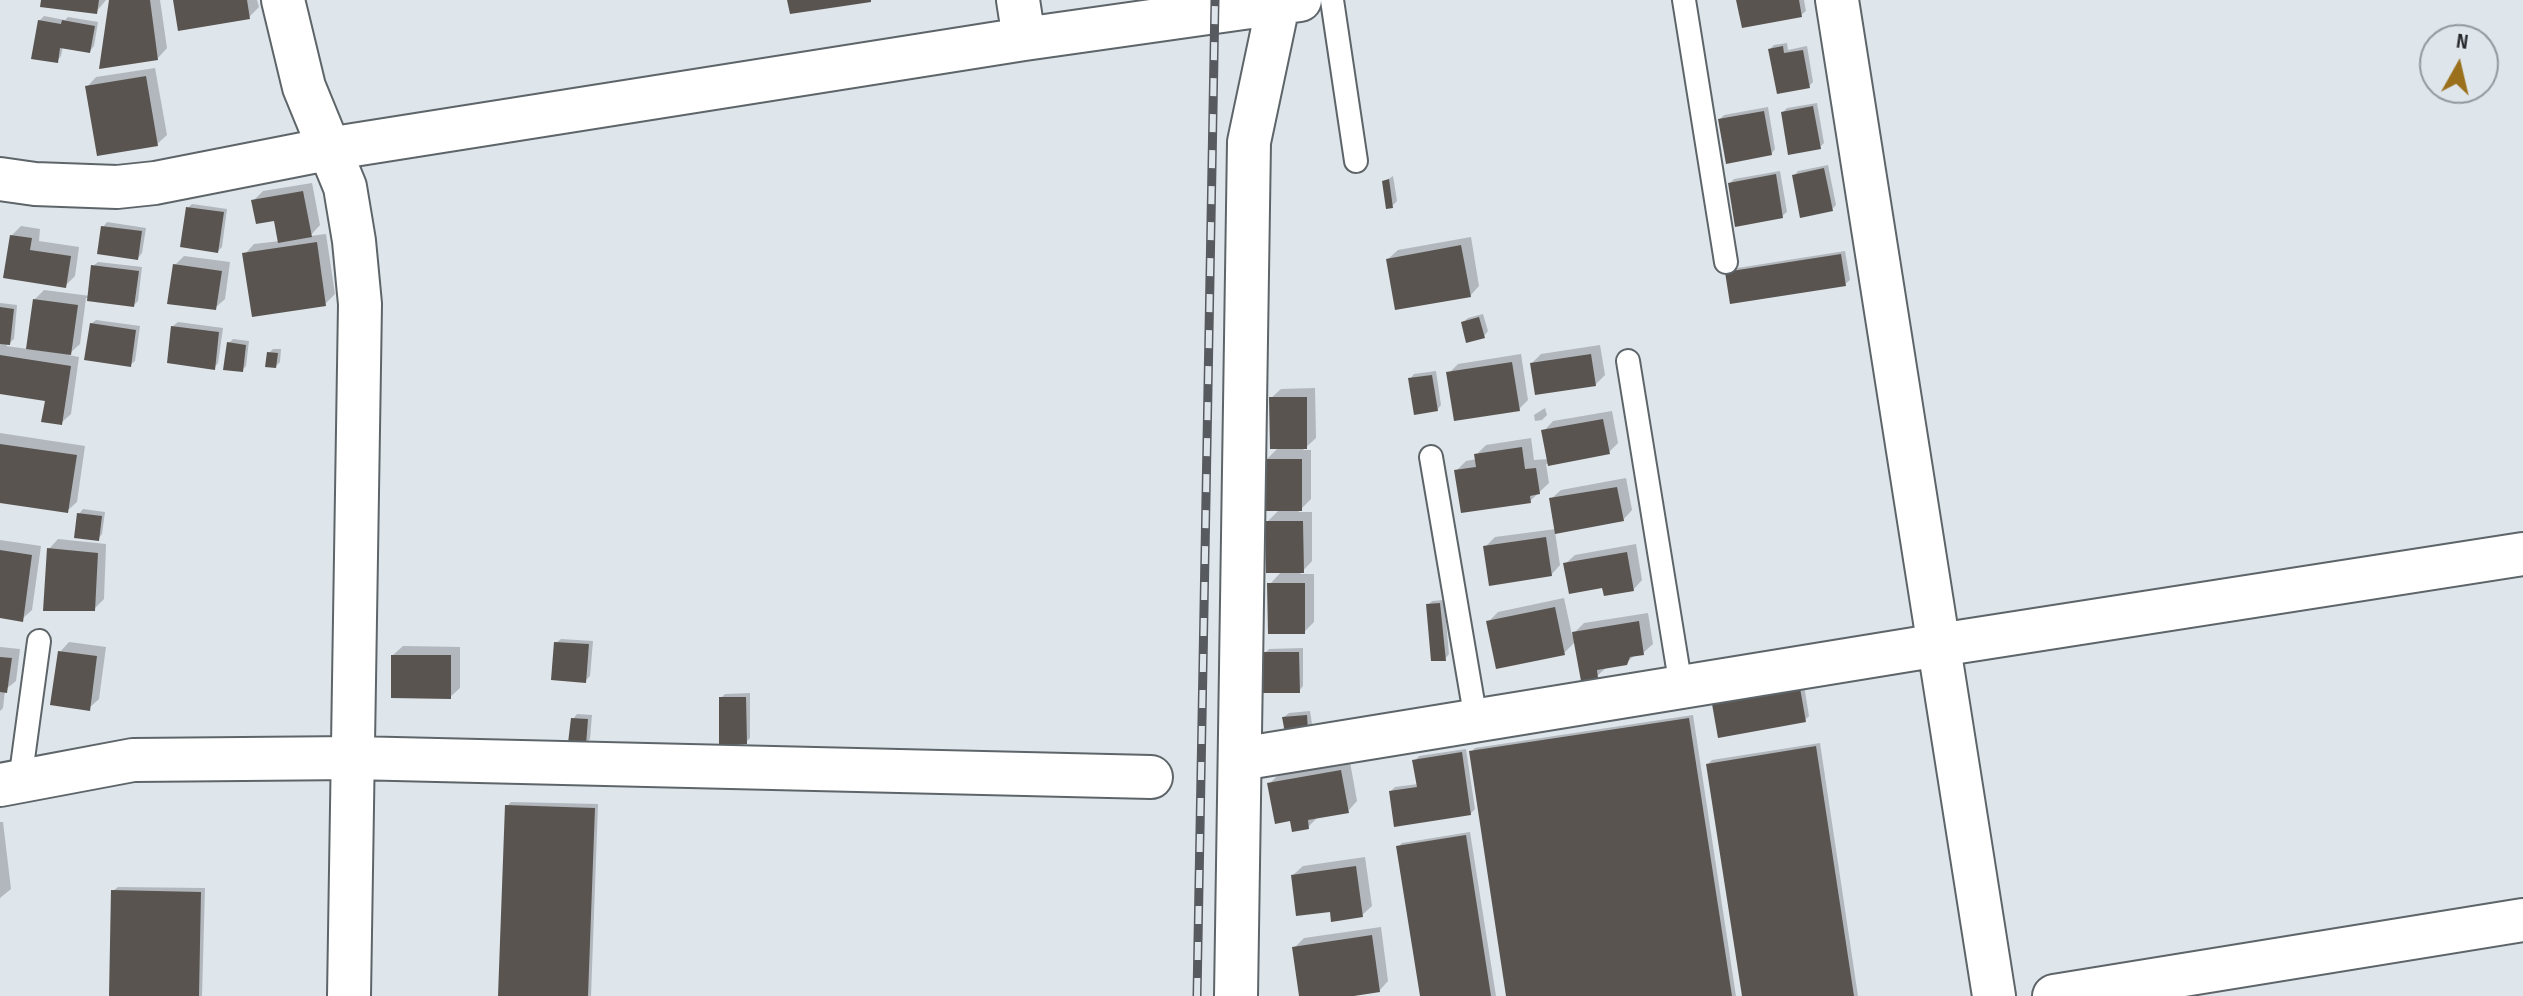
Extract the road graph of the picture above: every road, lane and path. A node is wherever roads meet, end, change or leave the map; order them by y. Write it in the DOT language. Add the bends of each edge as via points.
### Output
graph roads {
  1 [pos="283,0"];
  2 [pos="1332,0"];
  3 [pos="1684,0"];
  4 [pos="1837,0"];
  5 [pos="1285,1"];
  6 [pos="1021,20"];
  7 [pos="328,149"];
  8 [pos="1356,161"];
  9 [pos="0,179"];
  10 [pos="1726,262"];
  11 [pos="1628,361"];
  12 [pos="1431,457"];
  13 [pos="2523,554"];
  14 [pos="39,641"];
  15 [pos="1939,645"];
  16 [pos="1681,687"];
  17 [pos="1476,720"];
  18 [pos="353,758"];
  19 [pos="1240,759"];
  20 [pos="1151,777"];
  21 [pos="10,783"];
  22 [pos="2523,920"];
  23 [pos="349,996"];
  24 [pos="1236,996"];
  25 [pos="1994,996"];
  26 [pos="2054,996"];
  1 -- 7 [label="street" via="304,87"];
  2 -- 8 [label="lane"];
  3 -- 10 [label="lane"];
  4 -- 15 [label="street"];
  5 -- 6 [label="street"];
  5 -- 19 [label="street" via="1249,142"];
  6 -- 7 [label="street"];
  7 -- 9 [label="street" via="117,187"];
  7 -- 18 [label="street" via="345,187 360,304"];
  11 -- 16 [label="lane"];
  12 -- 17 [label="lane"];
  13 -- 15 [label="street"];
  14 -- 21 [label="lane"];
  15 -- 16 [label="street"];
  15 -- 25 [label="street"];
  16 -- 17 [label="street"];
  17 -- 19 [label="street"];
  18 -- 20 [label="street"];
  18 -- 21 [label="street" via="133,760"];
  18 -- 23 [label="street"];
  19 -- 24 [label="street"];
  22 -- 26 [label="street"];
}
